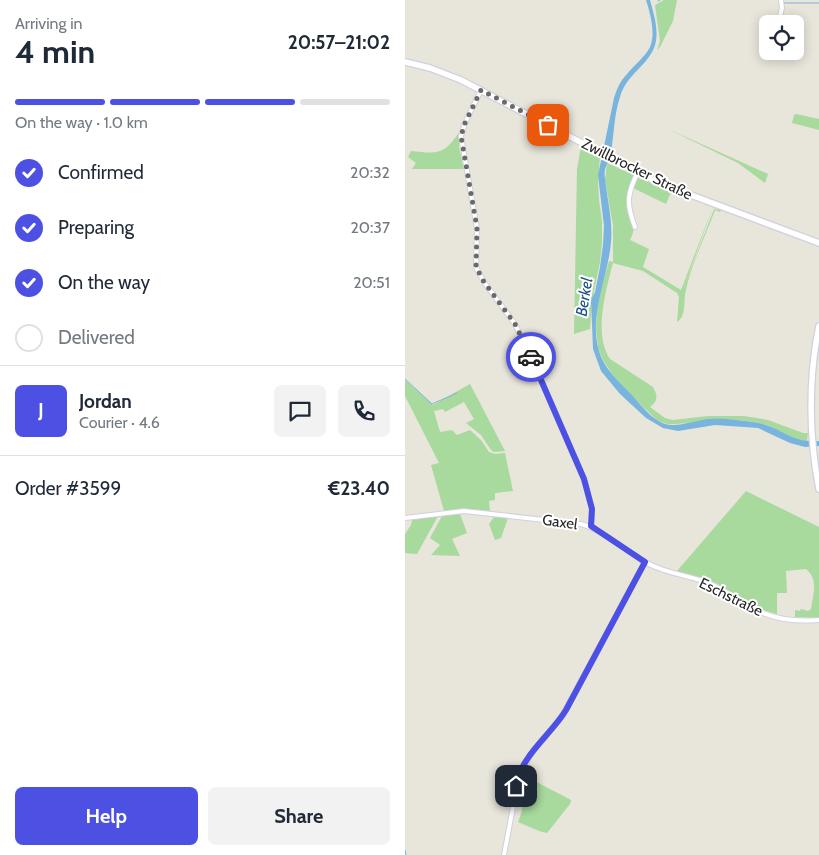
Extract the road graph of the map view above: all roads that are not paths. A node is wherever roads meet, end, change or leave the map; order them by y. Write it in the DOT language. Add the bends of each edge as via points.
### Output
graph roads {
  1 [pos="781,0"];
  2 [pos="780,15"];
  3 [pos="405,62"];
  4 [pos="481,90"];
  5 [pos="638,172"];
  6 [pos="635,226"];
  7 [pos="819,243"];
  8 [pos="819,326"];
  9 [pos="819,489"];
  10 [pos="405,518"];
  11 [pos="591,526"];
  12 [pos="645,562"];
  13 [pos="819,620"];
  14 [pos="504,855"];
  1 -- 2 [label="street"];
  3 -- 4 [label="main road, Zwillbrocker Straße" via="439,71"];
  4 -- 5 [label="main road, Zwillbrocker Straße"];
  4 -- 11 [label="street" via="461,136 477,228 476,267 515,324 543,384 584,479 592,509"];
  5 -- 6 [label="street" via="628,200"];
  5 -- 7 [label="main road, Zwillbrocker Straße"];
  8 -- 9 [label="main road" via="812,400 812,434"];
  10 -- 11 [label="street, Gaxel" via="464,511"];
  11 -- 12 [label="street, Gaxel"];
  12 -- 13 [label="street, Eschstraße" via="713,585 764,613 792,620"];
  12 -- 14 [label="street" via="561,718 533,751 519,775"];
}
